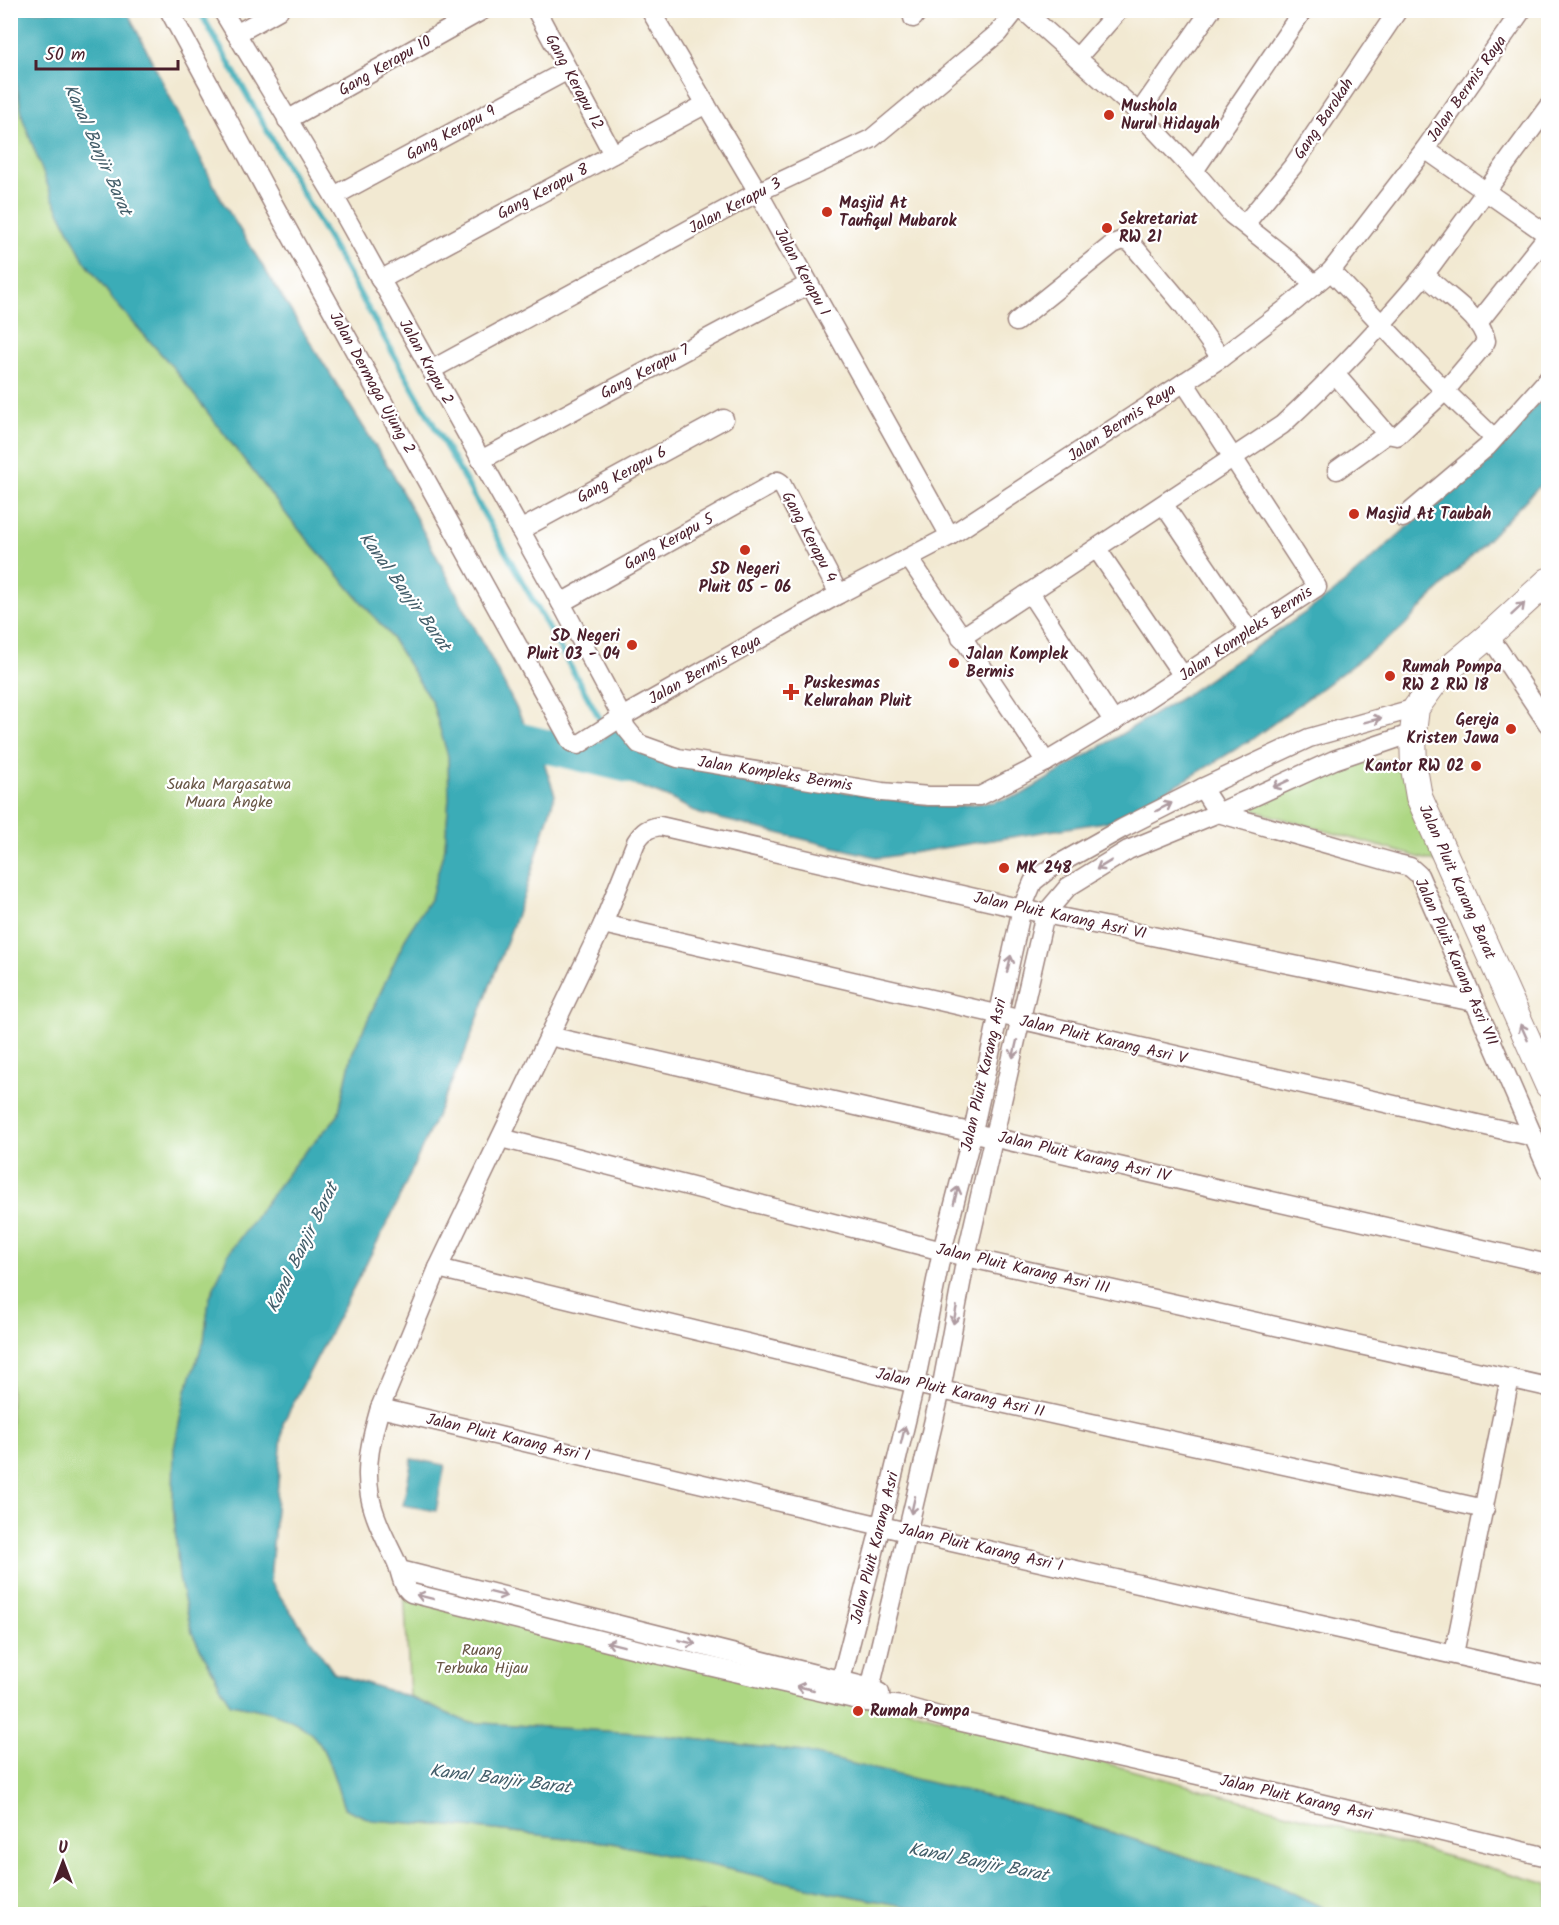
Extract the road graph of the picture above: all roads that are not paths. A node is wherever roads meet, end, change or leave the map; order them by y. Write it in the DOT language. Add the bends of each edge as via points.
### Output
graph roads {
  1 [pos="169,10"];
  2 [pos="222,10"];
  3 [pos="279,10"];
  4 [pos="483,10"];
  5 [pos="536,10"];
  6 [pos="651,10"];
  7 [pos="1016,10"];
  8 [pos="1023,10"];
  9 [pos="1119,10"];
  10 [pos="1211,10"];
  11 [pos="1303,10"];
  12 [pos="1398,10"];
  13 [pos="1522,10"];
  14 [pos="236,34"];
  15 [pos="1077,58"];
  16 [pos="568,70"];
  17 [pos="706,104"];
  18 [pos="1548,107"];
  19 [pos="1139,113"];
  20 [pos="287,120"];
  21 [pos="1425,149"];
  22 [pos="613,154"];
  23 [pos="1194,171"];
  24 [pos="758,192"];
  25 [pos="1487,192"];
  26 [pos="334,196"];
  27 [pos="1245,224"];
  28 [pos="1548,235"];
  29 [pos="1331,271"];
  30 [pos="1425,274"];
  31 [pos="380,280"];
  32 [pos="808,284"];
  33 [pos="1315,285"];
  34 [pos="1016,322"];
  35 [pos="1478,323"];
  36 [pos="1383,324"];
  37 [pos="1221,358"];
  38 [pos="431,370"];
  39 [pos="1335,374"];
  40 [pos="1548,379"];
  41 [pos="1184,382"];
  42 [pos="1445,391"];
  43 [pos="724,419"];
  44 [pos="1387,434"];
  45 [pos="1494,438"];
  46 [pos="1233,459"];
  47 [pos="481,460"];
  48 [pos="1336,470"];
  49 [pos="778,481"];
  50 [pos="1164,504"];
  51 [pos="1403,518"];
  52 [pos="520,530"];
  53 [pos="950,537"];
  54 [pos="1097,549"];
  55 [pos="909,558"];
  56 [pos="1548,581"];
  57 [pos="1030,593"];
  58 [pos="839,594"];
  59 [pos="561,603"];
  60 [pos="1250,632"];
  61 [pos="1487,637"];
  62 [pos="961,638"];
  63 [pos="1183,676"];
  64 [pos="1416,708"];
  65 [pos="617,720"];
  66 [pos="1114,722"];
  67 [pos="1548,724"];
  68 [pos="1413,733"];
  69 [pos="582,741"];
  70 [pos="1046,762"];
  71 [pos="1202,788"];
  72 [pos="1218,813"];
  73 [pos="1022,908"];
  74 [pos="1046,914"];
  75 [pos="603,924"];
  76 [pos="1474,1002"];
  77 [pos="997,1015"];
  78 [pos="1021,1021"];
  79 [pos="549,1036"];
  80 [pos="1548,1085"];
  81 [pos="973,1131"];
  82 [pos="994,1136"];
  83 [pos="1533,1137"];
  84 [pos="501,1138"];
  85 [pos="1548,1170"];
  86 [pos="942,1251"];
  87 [pos="966,1257"];
  88 [pos="1548,1264"];
  89 [pos="438,1268"];
  90 [pos="1510,1377"];
  91 [pos="915,1383"];
  92 [pos="1548,1387"];
  93 [pos="941,1390"];
  94 [pos="380,1408"];
  95 [pos="1485,1509"];
  96 [pos="881,1525"];
  97 [pos="907,1532"];
  98 [pos="400,1570"];
  99 [pos="460,1585"];
  100 [pos="456,1604"];
  101 [pos="1454,1654"];
  102 [pos="1548,1676"];
  103 [pos="839,1688"];
  104 [pos="869,1695"];
  105 [pos="1548,1857"];
  1 -- 69 [label="street, Jalan Dermaga Ujung 2" via="571,741 578,745"];
  2 -- 14 [label="street, Jalan Krapu 2"];
  3 -- 14 [label="street"];
  4 -- 20 [label="street, Gang Kerapu 10"];
  5 -- 16 [label="street, Gang Kerapu 12"];
  6 -- 17 [label="street, Jalan Kerapu I"];
  7 -- 24 [label="street, Jalan Kerapu 3" via="998,33 871,139"];
  8 -- 15 [label="street"];
  9 -- 15 [label="street"];
  10 -- 19 [label="street"];
  11 -- 23 [label="street"];
  12 -- 27 [label="street, Gang Barokah" via="1293,166"];
  13 -- 21 [label="street, Jalan Bermis Raya"];
  14 -- 20 [label="street, Jalan Krapu 2"];
  15 -- 19 [label="street"];
  16 -- 22 [label="street, Gang Kerapu 12"];
  16 -- 26 [label="street, Gang Kerapu 9"];
  17 -- 22 [label="street, Gang Kerapu 8"];
  17 -- 24 [label="street, Jalan Kerapu I"];
  18 -- 25 [label="street"];
  19 -- 23 [label="street"];
  20 -- 26 [label="street, Jalan Krapu 2"];
  21 -- 25 [label="street"];
  21 -- 29 [label="street, Jalan Bermis Raya"];
  22 -- 31 [label="street, Gang Kerapu 8"];
  23 -- 27 [label="street" via="1232,215"];
  24 -- 32 [label="street, Jalan Kerapu I"];
  24 -- 38 [label="street, Jalan Kerapu 3"];
  25 -- 28 [label="street"];
  25 -- 30 [label="street"];
  26 -- 31 [label="street, Jalan Krapu 2"];
  27 -- 33 [label="street"];
  28 -- 35 [label="street"];
  29 -- 33 [label="street, Jalan Bermis Raya"];
  29 -- 36 [label="street"];
  30 -- 35 [label="street"];
  30 -- 36 [label="street"];
  31 -- 38 [label="street, Jalan Krapu 2"];
  32 -- 47 [label="street, Gang Kerapu 7"];
  32 -- 53 [label="street, Jalan Kerapu I"];
  33 -- 37 [label="street, Jalan Bermis Raya"];
  34 -- 37 [label="street" via="1123,240 1131,243"];
  35 -- 42 [label="street" via="1486,341"];
  36 -- 39 [label="street"];
  36 -- 42 [label="street"];
  37 -- 41 [label="street, Jalan Bermis Raya"];
  38 -- 47 [label="street, Jalan Krapu 2"];
  39 -- 44 [label="street"];
  39 -- 46 [label="street" via="1282,425"];
  40 -- 45 [label="street"];
  41 -- 46 [label="street"];
  41 -- 53 [label="street, Jalan Bermis Raya"];
  42 -- 44 [label="street" via="1397,436"];
  42 -- 45 [label="street"];
  43 -- 52 [label="street, Gang Kerapu 6"];
  44 -- 48 [label="street"];
  45 -- 51 [label="street"];
  46 -- 50 [label="street"];
  46 -- 60 [label="street, Jalan Kompleks Bermis" via="1317,587"];
  47 -- 52 [label="street, Jalan Krapu 2"];
  49 -- 58 [label="street, Gang Kerapu 4"];
  49 -- 59 [label="street, Gang Kerapu 5"];
  50 -- 54 [label="street"];
  50 -- 60 [label="street"];
  52 -- 59 [label="street, Jalan Krapu 2"];
  53 -- 55 [label="street, Jalan Bermis Raya"];
  54 -- 57 [label="street"];
  54 -- 63 [label="street"];
  55 -- 58 [label="street, Jalan Bermis Raya"];
  55 -- 62 [label="street"];
  61 -- 56 [label="street, Jalan Pluit Karang Barat, one-way"];
  57 -- 62 [label="street"];
  57 -- 66 [label="street"];
  58 -- 65 [label="street, Jalan Bermis Raya"];
  59 -- 65 [label="street, Jalan Krapu 2"];
  60 -- 63 [label="street, Jalan Kompleks Bermis"];
  61 -- 64 [label="street, Jalan Pluit Karang Barat" via="1438,678"];
  61 -- 67 [label="street"];
  62 -- 70 [label="street"];
  63 -- 66 [label="street, Jalan Kompleks Bermis"];
  64 -- 68 [label="street, Jalan Pluit Karang Barat"];
  71 -- 64 [label="street, Jalan Pluit Karang Asri, one-way" via="1309,738"];
  65 -- 69 [label="street, Jalan Bermis Raya"];
  65 -- 70 [label="street, Jalan Kompleks Bermis" via="639,744 678,758 882,792 980,796"];
  66 -- 70 [label="street, Jalan Kompleks Bermis"];
  68 -- 72 [label="street, Jalan Pluit Karang Asri, one-way" via="1317,766"];
  80 -- 68 [label="street, Jalan Pluit Karang Barat, one-way" via="1419,797"];
  71 -- 72 [label="street"];
  73 -- 71 [label="street, Jalan Pluit Karang Asri, one-way" via="1034,882 1048,870"];
  72 -- 74 [label="street, Jalan Pluit Karang Asri, one-way" via="1128,850 1068,887"];
  72 -- 76 [label="street, Jalan Pluit Karang Asri VII" via="1410,867 1423,881"];
  73 -- 74 [label="street, Jalan Pluit Karang Asri VI"];
  73 -- 75 [label="street, Jalan Pluit Karang Asri VI" via="660,826 648,828 636,842"];
  77 -- 73 [label="street, Jalan Pluit Karang Asri, one-way"];
  74 -- 76 [label="street, Jalan Pluit Karang Asri VI"];
  74 -- 78 [label="street, Jalan Pluit Karang Asri"];
  75 -- 77 [label="street, Jalan Pluit Karang Asri V"];
  75 -- 79 [label="street"];
  76 -- 83 [label="street, Jalan Pluit Karang Asri VII"];
  77 -- 78 [label="street, Jalan Pluit Karang Asri V"];
  77 -- 81 [label="street, Jalan Pluit Karang Asri"];
  78 -- 82 [label="street, Jalan Pluit Karang Asri, one-way"];
  78 -- 83 [label="street, Jalan Pluit Karang Asri V"];
  79 -- 81 [label="street, Jalan Pluit Karang Asri IV"];
  79 -- 84 [label="street"];
  81 -- 82 [label="street, Jalan Pluit Karang Asri IV"];
  86 -- 81 [label="street, Jalan Pluit Karang Asri, one-way"];
  82 -- 87 [label="street, Jalan Pluit Karang Asri"];
  82 -- 88 [label="street, Jalan Pluit Karang Asri IV"];
  83 -- 85 [label="street, Jalan Pluit Karang Asri VII"];
  84 -- 86 [label="street, Jalan Pluit Karang Asri III"];
  84 -- 89 [label="street"];
  86 -- 87 [label="street, Jalan Pluit Karang Asri III"];
  86 -- 91 [label="street, Jalan Pluit Karang Asri"];
  87 -- 90 [label="street, Jalan Pluit Karang Asri III"];
  87 -- 93 [label="street, Jalan Pluit Karang Asri, one-way"];
  89 -- 91 [label="street, Jalan Pluit Karang Asri II"];
  89 -- 94 [label="street"];
  90 -- 92 [label="street, Jalan Pluit Karang Asri III"];
  90 -- 95 [label="street"];
  91 -- 93 [label="street, Jalan Pluit Karang Asri II"];
  96 -- 91 [label="street, Jalan Pluit Karang Asri, one-way"];
  93 -- 95 [label="street, Jalan Pluit Karang Asri II"];
  93 -- 97 [label="street, Jalan Pluit Karang Asri, one-way"];
  94 -- 96 [label="street, Jalan Pluit Karang Asri I"];
  94 -- 98 [label="street" via="367,1472 370,1496"];
  95 -- 101 [label="street"];
  96 -- 97 [label="street, Jalan Pluit Karang Asri I"];
  96 -- 103 [label="street, Jalan Pluit Karang Asri"];
  97 -- 101 [label="street, Jalan Pluit Karang Asri I"];
  97 -- 104 [label="street, Jalan Pluit Karang Asri"];
  98 -- 99 [label="street, Jalan Pluit Karang Asri"];
  100 -- 98 [label="street, Jalan Pluit Karang Asri, one-way" via="411,1593"];
  99 -- 100 [label="street"];
  99 -- 103 [label="street, Jalan Pluit Karang Asri, one-way"];
  103 -- 100 [label="street, Jalan Pluit Karang Asri, one-way" via="656,1654"];
  101 -- 102 [label="street, Jalan Pluit Karang Asri I"];
  103 -- 104 [label="street, Jalan Pluit Karang Asri"];
  104 -- 105 [label="street, Jalan Pluit Karang Asri" via="953,1720"];
}
